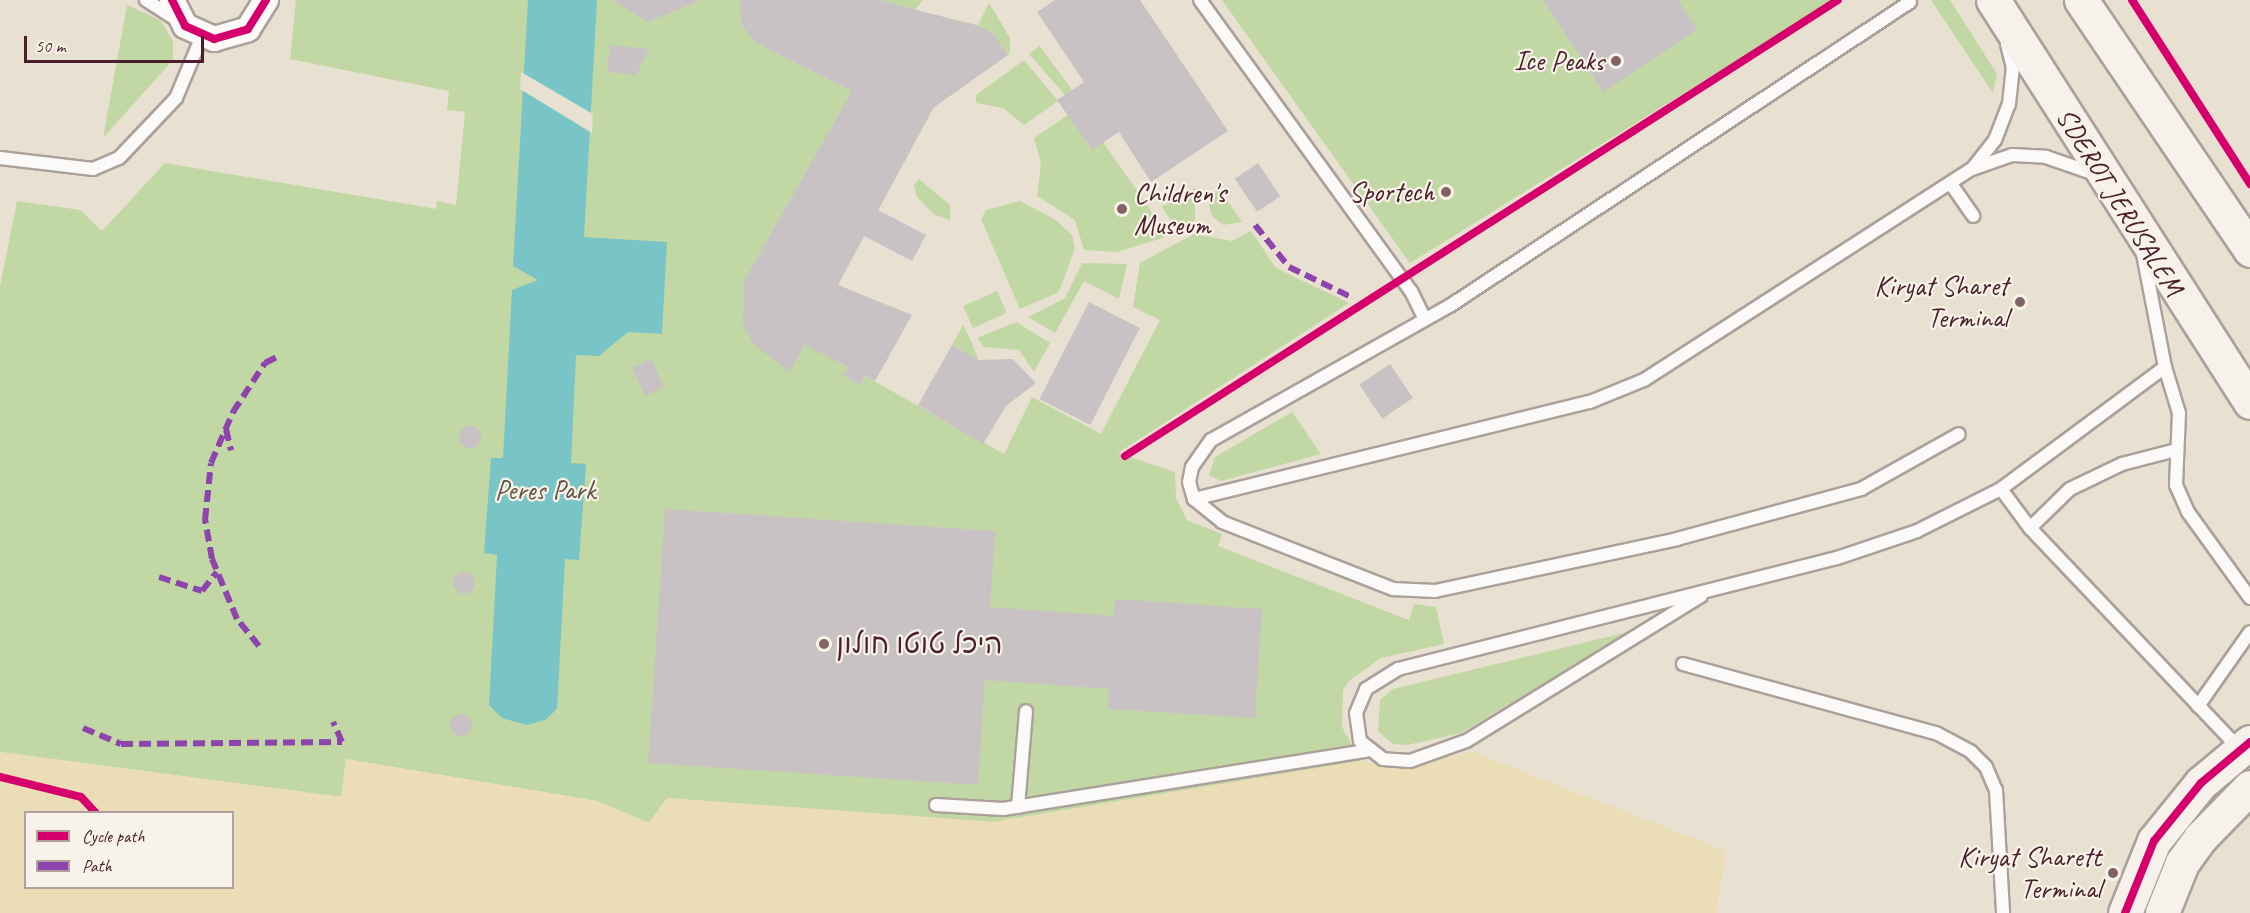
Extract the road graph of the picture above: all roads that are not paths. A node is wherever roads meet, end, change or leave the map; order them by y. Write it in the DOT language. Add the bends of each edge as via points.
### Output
graph roads {
  1 [pos="146,0"];
  2 [pos="171,0"];
  3 [pos="266,0"];
  4 [pos="1200,0"];
  5 [pos="2081,0"];
  6 [pos="1910,2"];
  7 [pos="1995,3"];
  8 [pos="194,31"];
  9 [pos="0,159"];
  10 [pos="1972,169"];
  11 [pos="2105,178"];
  12 [pos="1951,184"];
  13 [pos="1973,216"];
  14 [pos="2139,235"];
  15 [pos="2250,250"];
  16 [pos="1424,318"];
  17 [pos="2165,368"];
  18 [pos="2250,402"];
  19 [pos="1959,434"];
  20 [pos="2176,450"];
  21 [pos="2001,489"];
  22 [pos="1194,500"];
  23 [pos="2030,528"];
  24 [pos="1701,596"];
  25 [pos="2250,598"];
  26 [pos="2250,632"];
  27 [pos="1683,664"];
  28 [pos="2198,706"];
  29 [pos="1026,711"];
  30 [pos="2245,746"];
  31 [pos="1367,751"];
  32 [pos="2250,787"];
  33 [pos="936,805"];
  34 [pos="1018,807"];
  35 [pos="2003,913"];
  36 [pos="2125,913"];
  37 [pos="2162,913"];
  1 -- 8 [label="lane"];
  2 -- 8 [label="street"];
  3 -- 8 [label="street" via="257,21 238,35"];
  4 -- 16 [label="lane" via="1402,279"];
  5 -- 15 [label="main road"];
  6 -- 16 [label="lane" via="1451,305"];
  7 -- 10 [label="lane" via="2013,68 2009,104 1995,140"];
  7 -- 11 [label="main road, SDEROT JERUSALEM"];
  8 -- 9 [label="lane" via="176,98 119,158 93,169"];
  10 -- 11 [label="lane" via="2012,155 2035,156"];
  10 -- 12 [label="lane"];
  11 -- 14 [label="main road, SDEROT JERUSALEM"];
  12 -- 13 [label="lane"];
  12 -- 22 [label="lane" via="1644,380 1590,402"];
  14 -- 17 [label="lane"];
  14 -- 18 [label="main road, SDEROT JERUSALEM"];
  16 -- 22 [label="lane" via="1210,440 1192,467"];
  17 -- 20 [label="lane" via="2179,413"];
  17 -- 21 [label="lane"];
  19 -- 22 [label="lane" via="1911,464 1839,495 1666,542 1436,591 1393,589 1222,522"];
  20 -- 23 [label="lane" via="2122,464 2070,489"];
  20 -- 25 [label="lane" via="2176,485 2188,512"];
  21 -- 23 [label="lane"];
  21 -- 24 [label="lane" via="1917,531"];
  23 -- 28 [label="lane"];
  24 -- 31 [label="lane" via="1466,741 1410,761 1383,759"];
  24 -- 31 [label="lane" via="1398,669 1366,689 1356,713"];
  26 -- 28 [label="lane"];
  27 -- 35 [label="lane" via="1936,733 1971,752 1986,767 1996,790"];
  28 -- 30 [label="lane"];
  29 -- 34 [label="lane"];
  30 -- 36 [label="main road" via="2201,783 2154,841"];
  31 -- 34 [label="lane"];
  32 -- 37 [label="main road" via="2200,838 2182,863"];
  33 -- 34 [label="lane"];
}
